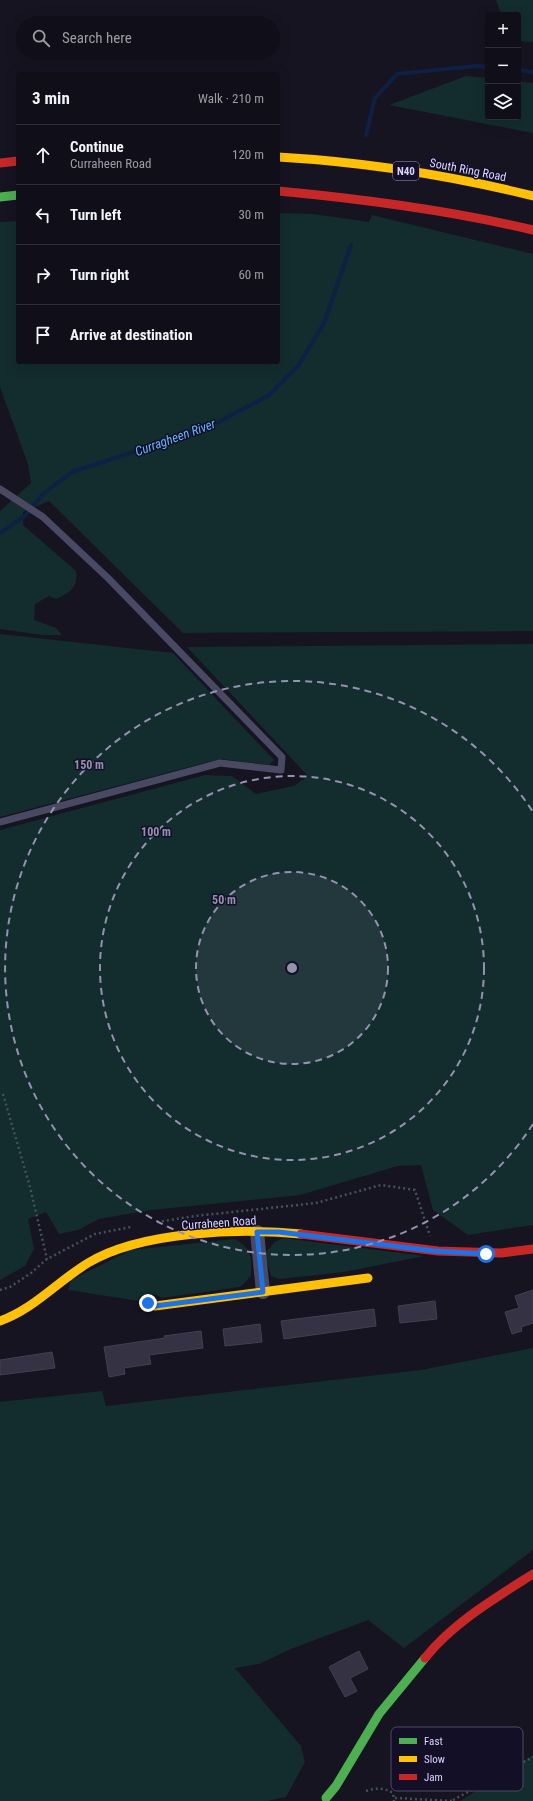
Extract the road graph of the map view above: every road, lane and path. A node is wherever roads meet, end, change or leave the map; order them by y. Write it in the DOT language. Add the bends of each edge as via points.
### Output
graph roads {
  1 [pos="280,157"];
  2 [pos="16,161"];
  3 [pos="0,163"];
  4 [pos="280,191"];
  5 [pos="16,195"];
  6 [pos="533,196"];
  7 [pos="0,197"];
  8 [pos="533,230"];
  9 [pos="0,489"];
  10 [pos="0,822"];
  11 [pos="3,1094"];
  12 [pos="257,1232"];
  13 [pos="533,1249"];
  14 [pos="47,1259"];
  15 [pos="368,1278"];
  16 [pos="263,1292"];
  17 [pos="148,1303"];
  18 [pos="0,1321"];
  19 [pos="533,1574"];
  20 [pos="533,1757"];
  21 [pos="523,1762"];
  22 [pos="366,1791"];
  23 [pos="471,1791"];
  24 [pos="326,1798"];
  25 [pos="395,1800"];
  26 [pos="453,1801"];
  1 -- 6 [label="main road, South Ring Road / N40" via="391,169"];
  2 -- 3 [label="main road"];
  4 -- 8 [label="main road" via="387,203"];
  5 -- 7 [label="main road"];
  9 -- 10 [label="lane" via="44,517 109,579 282,757 281,770 220,763"];
  11 -- 14 [label="path" via="30,1187"];
  12 -- 13 [label="main road, Curraheen Road" via="306,1235 450,1252 486,1254"];
  12 -- 16 [label="street"];
  12 -- 18 [label="main road, Curraheen Road" via="195,1236 117,1248 68,1276 26,1309"];
  15 -- 16 [label="main road"];
  16 -- 17 [label="main road" via="155,1306"];
  19 -- 24 [label="main road" via="485,1605 435,1645 379,1714"];
  20 -- 21 [label="path"];
  22 -- 25 [label="path" via="380,1788 388,1790 393,1793"];
  23 -- 26 [label="path"];
  25 -- 26 [label="path"];
}
